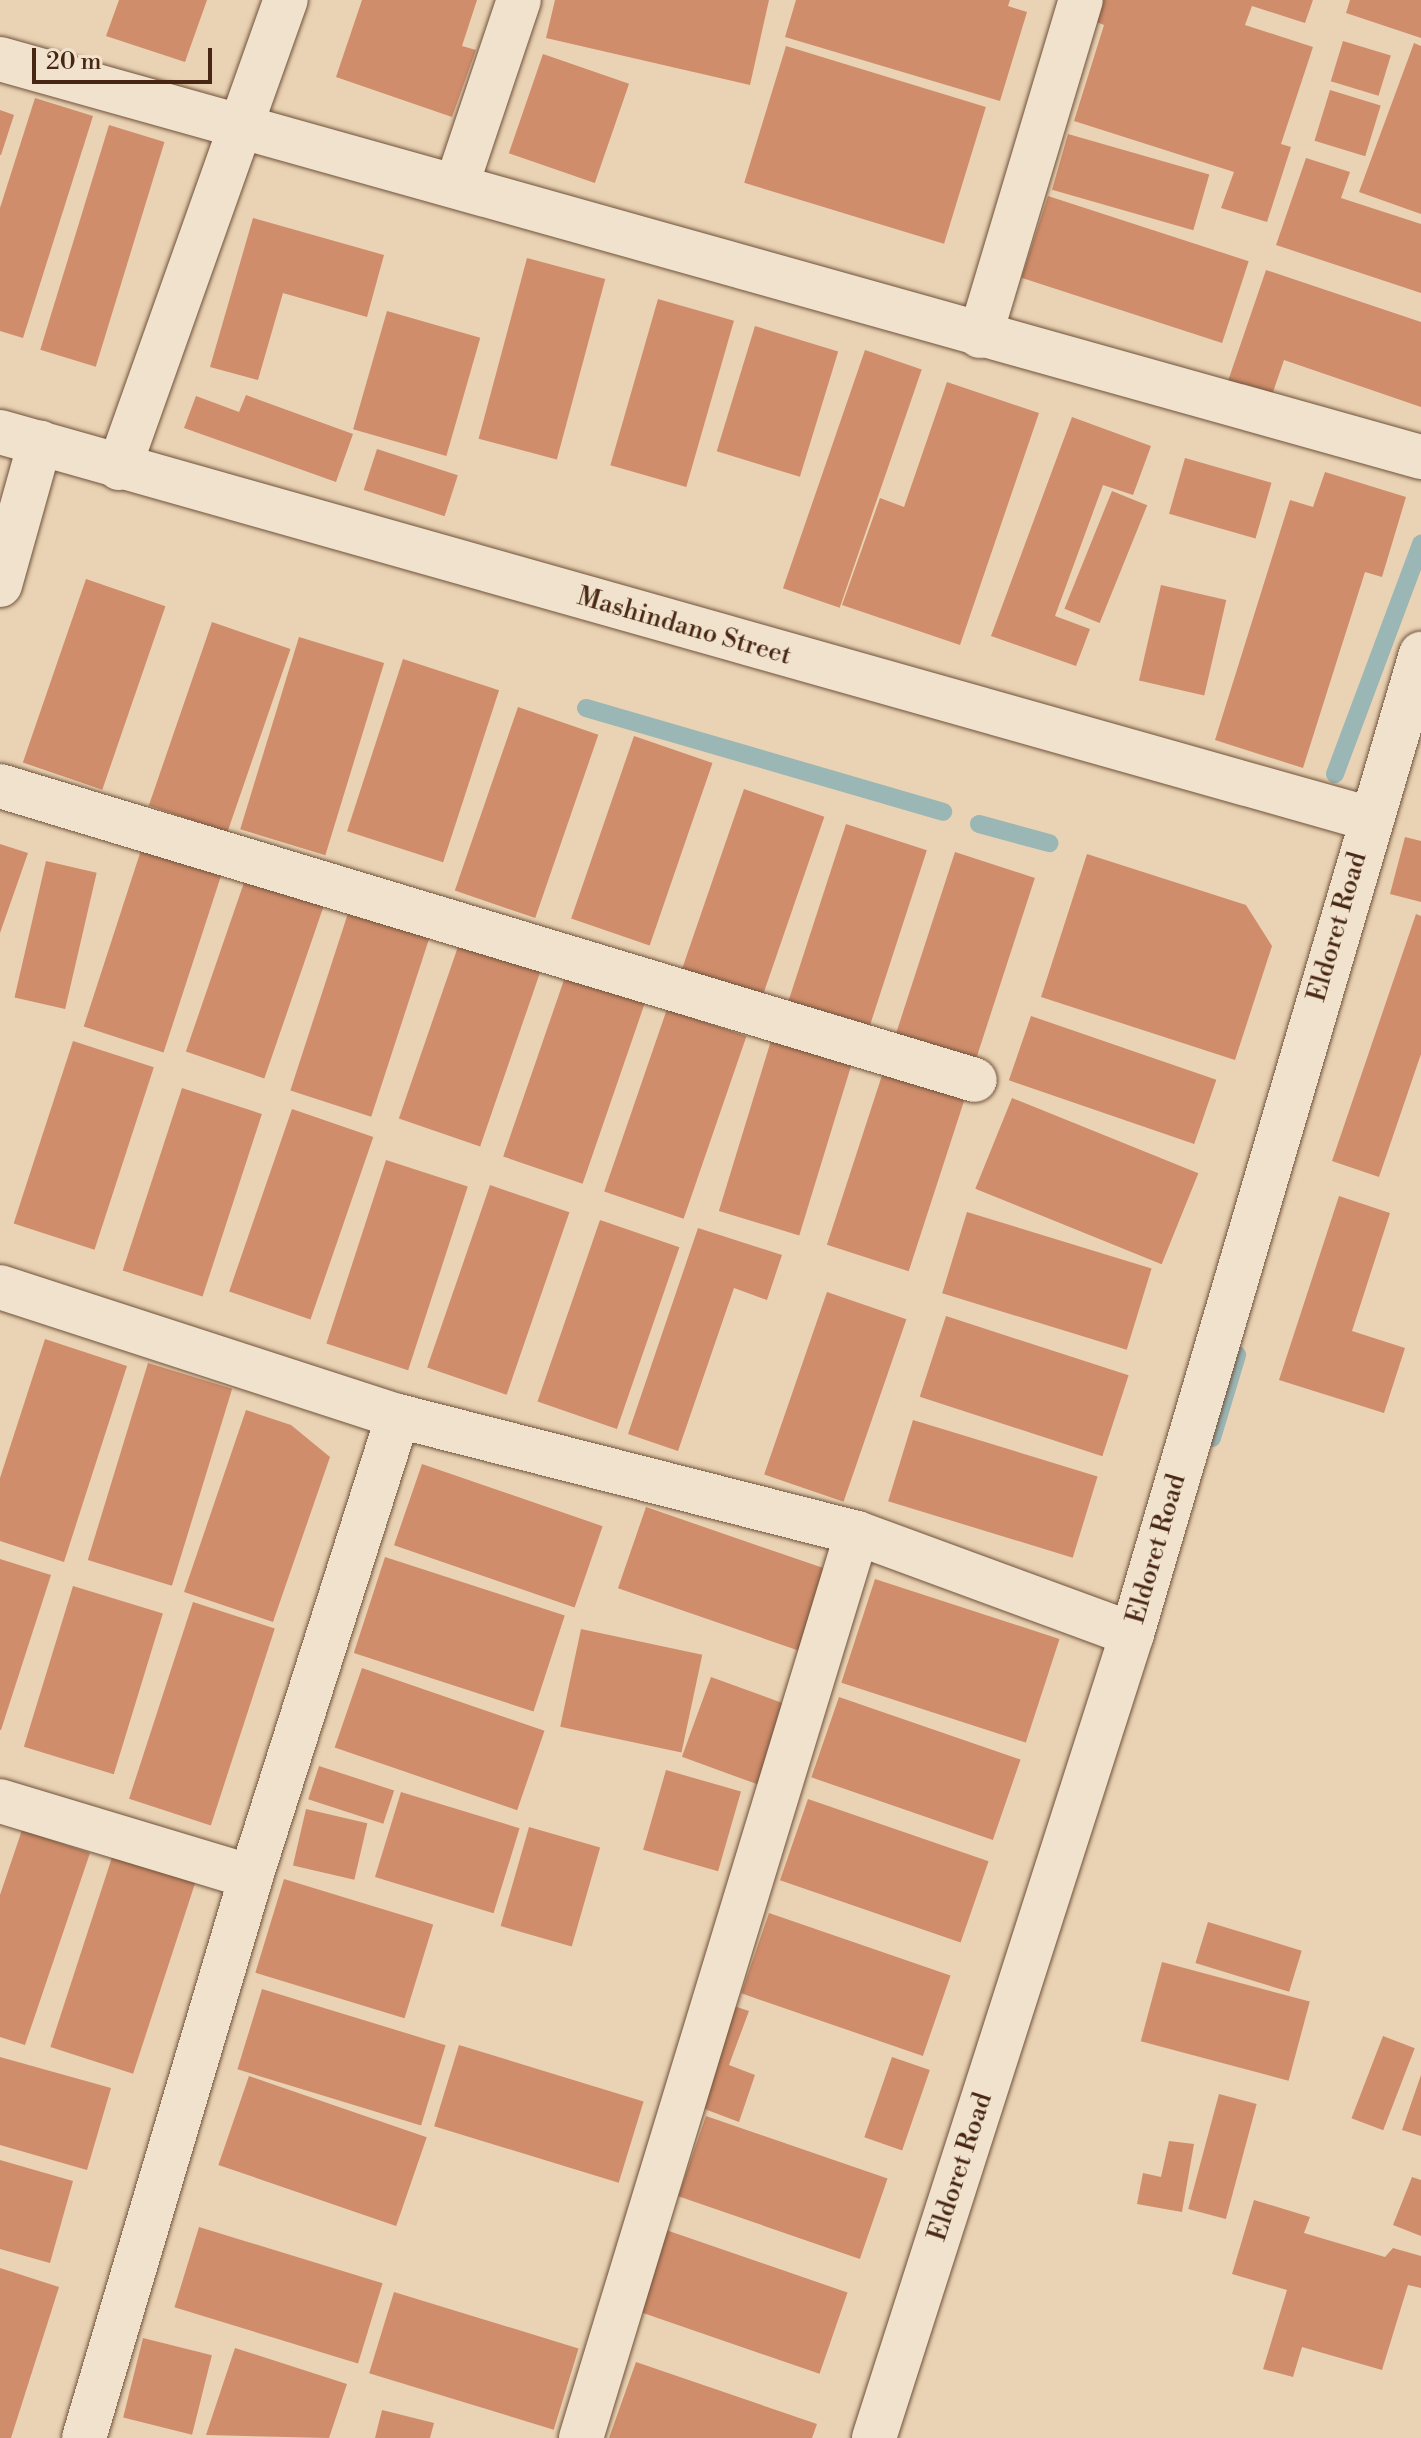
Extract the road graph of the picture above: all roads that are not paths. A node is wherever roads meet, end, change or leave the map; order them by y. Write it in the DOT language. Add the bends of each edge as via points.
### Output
graph roads {
  1 [pos="286,0"];
  2 [pos="519,0"];
  3 [pos="1081,0"];
  4 [pos="0,59"];
  5 [pos="244,126"];
  6 [pos="457,184"];
  7 [pos="980,336"];
  8 [pos="20,437"];
  9 [pos="1421,457"];
  10 [pos="119,468"];
  11 [pos="0,585"];
  12 [pos="1421,654"];
  13 [pos="0,786"];
  14 [pos="1370,819"];
  15 [pos="975,1080"];
  16 [pos="0,1287"];
  17 [pos="398,1416"];
  18 [pos="857,1533"];
  19 [pos="1132,1634"];
  20 [pos="0,1801"];
  21 [pos="251,1877"];
  22 [pos="84,2438"];
  23 [pos="581,2438"];
  24 [pos="874,2438"];
  1 -- 5 [label="street"];
  2 -- 6 [label="street"];
  3 -- 7 [label="street"];
  4 -- 5 [label="street"];
  5 -- 6 [label="street"];
  5 -- 10 [label="street"];
  6 -- 7 [label="street"];
  7 -- 9 [label="street"];
  8 -- 10 [label="street, Mashindano Street"];
  8 -- 11 [label="street"];
  10 -- 14 [label="street, Mashindano Street"];
  12 -- 14 [label="street, Eldoret Road"];
  13 -- 15 [label="street"];
  14 -- 19 [label="street, Eldoret Road"];
  16 -- 17 [label="street"];
  17 -- 18 [label="street"];
  17 -- 21 [label="street"];
  18 -- 19 [label="street"];
  18 -- 23 [label="street"];
  19 -- 24 [label="street, Eldoret Road"];
  20 -- 21 [label="street"];
  21 -- 22 [label="street"];
}
